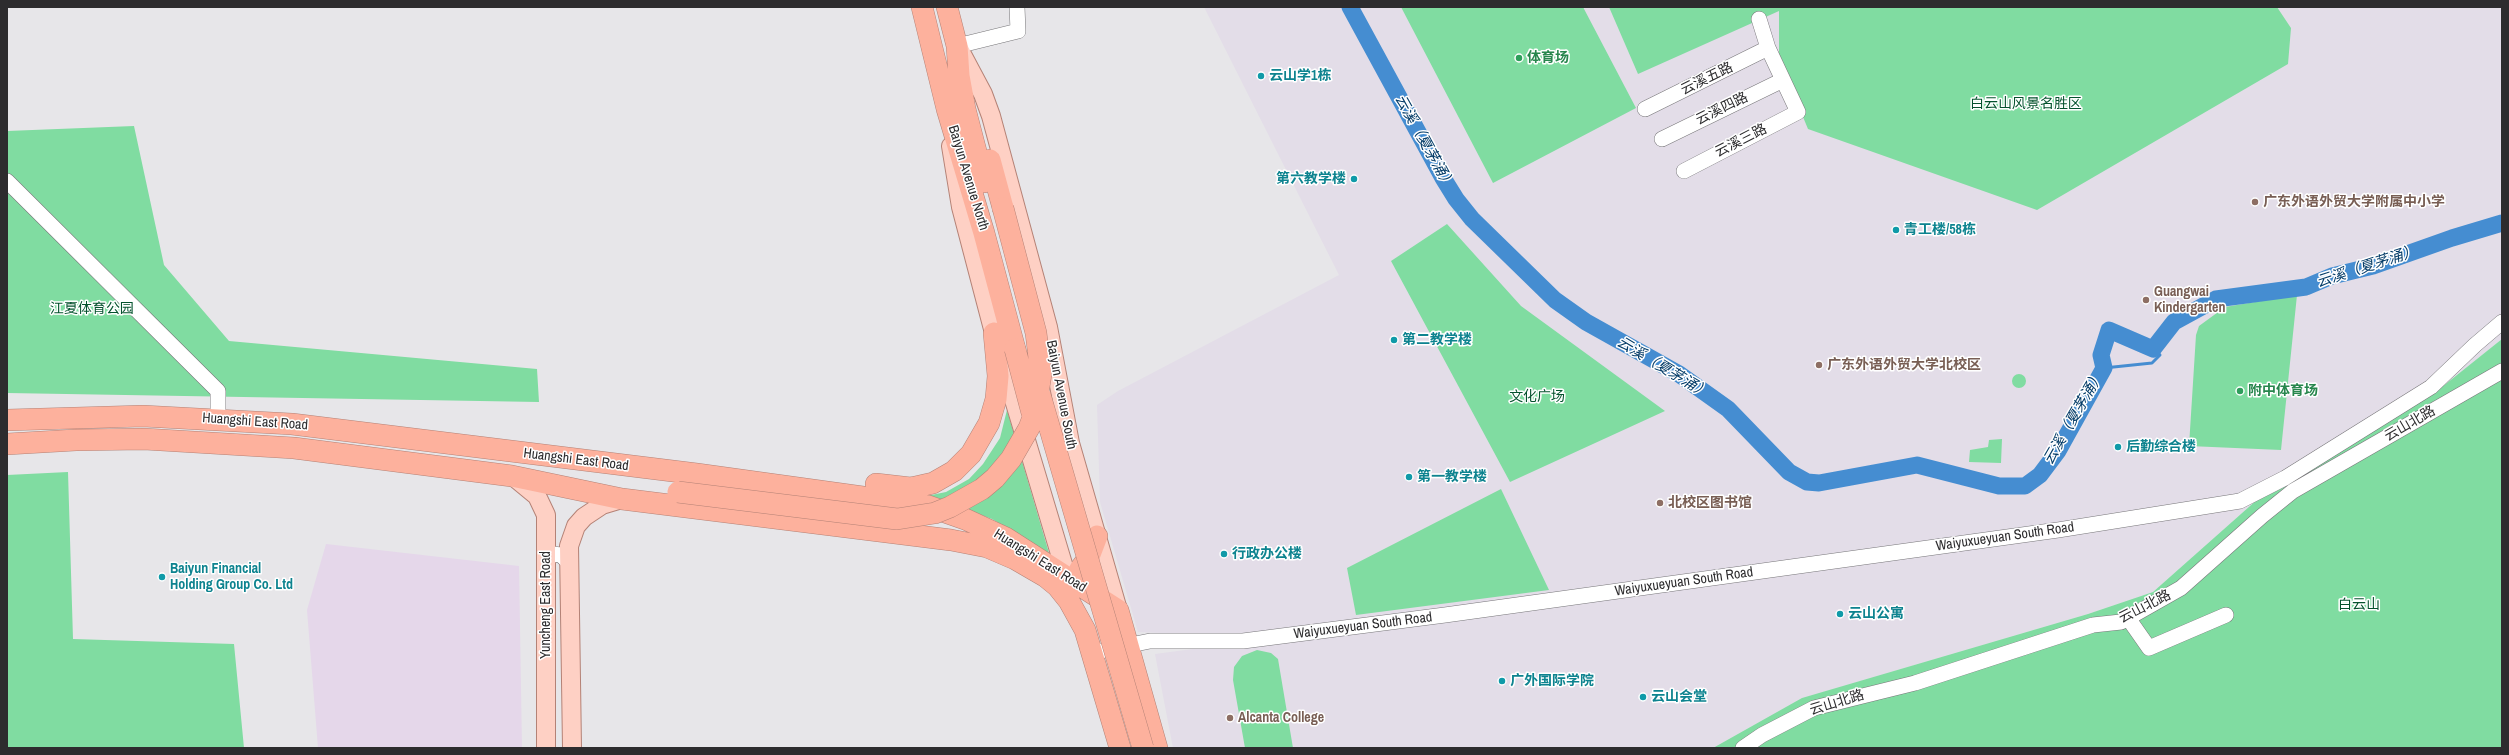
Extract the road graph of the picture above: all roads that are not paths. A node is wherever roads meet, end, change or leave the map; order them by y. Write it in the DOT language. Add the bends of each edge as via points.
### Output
graph roads {
  1 [pos="922,7"];
  2 [pos="947,7"];
  3 [pos="1017,7"];
  4 [pos="1759,19"];
  5 [pos="957,46"];
  6 [pos="1768,48"];
  7 [pos="1782,80"];
  8 [pos="947,109"];
  9 [pos="1645,109"];
  10 [pos="1662,139"];
  11 [pos="1684,171"];
  12 [pos="7,181"];
  13 [pos="2502,322"];
  14 [pos="994,333"];
  15 [pos="1021,348"];
  16 [pos="2502,371"];
  17 [pos="218,419"];
  18 [pos="7,420"];
  19 [pos="7,444"];
  20 [pos="697,474"];
  21 [pos="512,476"];
  22 [pos="2285,478"];
  23 [pos="2293,492"];
  24 [pos="622,499"];
  25 [pos="883,499"];
  26 [pos="875,532"];
  27 [pos="1097,536"];
  28 [pos="1059,553"];
  29 [pos="568,562"];
  30 [pos="545,564"];
  31 [pos="1067,576"];
  32 [pos="1046,577"];
  33 [pos="1118,610"];
  34 [pos="2226,615"];
  35 [pos="2128,618"];
  36 [pos="1085,630"];
  37 [pos="1127,644"];
  38 [pos="1091,653"];
  39 [pos="546,748"];
  40 [pos="572,748"];
  41 [pos="1120,748"];
  42 [pos="1132,748"];
  43 [pos="1143,748"];
  44 [pos="1157,748"];
  45 [pos="1743,748"];
  1 -- 8 [label="highway, Baiyun Avenue North"];
  2 -- 5 [label="highway, Baiyun Avenue North"];
  3 -- 5 [label="street" via="1018,31"];
  4 -- 6 [label="street"];
  5 -- 15 [label="highway, Baiyun Avenue North" via="965,109"];
  5 -- 21 [label="highway, bridge" via="975,101 1040,353 1041,374 1035,412 1011,459 995,478 950,508 897,519 576,480"];
  5 -- 27 [label="main road, Baiyun Avenue South" via="984,94 991,116 1048,327 1070,443"];
  6 -- 7 [label="street"];
  6 -- 9 [label="street, 云溪五路"];
  7 -- 10 [label="street, 云溪四路"];
  7 -- 11 [label="street, 云溪三路" via="1798,112"];
  8 -- 14 [label="main road" via="961,207"];
  8 -- 15 [label="highway, Baiyun Avenue North"];
  12 -- 17 [label="street" via="218,391"];
  13 -- 22 [label="street, Waiyuxueyuan South Road" via="2431,388"];
  14 -- 20 [label="highway" via="998,387 989,423 978,444 963,462 933,483 904,487 782,475"];
  14 -- 28 [label="main road"];
  15 -- 42 [label="highway, Baiyun Avenue South, bridge"];
  15 -- 43 [label="highway, Baiyun Avenue South, bridge" via="1060,469"];
  16 -- 23 [label="street, 云山北路"];
  17 -- 18 [label="highway, Huangshi East Road" via="121,416"];
  17 -- 20 [label="highway, Huangshi East Road" via="320,428"];
  19 -- 21 [label="highway, Huangshi East Road" via="109,439 219,442 294,448"];
  20 -- 25 [label="highway, Huangshi East Road"];
  21 -- 24 [label="highway, Huangshi East Road"];
  21 -- 30 [label="main road, Yuncheng East Road" via="532,490 543,505 546,515"];
  22 -- 23 [label="street"];
  22 -- 37 [label="street, Waiyuxueyuan South Road" via="2240,501 1898,552 1265,639 1217,642 1150,641"];
  23 -- 35 [label="street, 云山北路" via="2245,530 2181,588"];
  24 -- 26 [label="highway, Huangshi East Road"];
  24 -- 29 [label="main road, Yuncheng East Road" via="602,505 584,517 572,536"];
  25 -- 26 [label="highway" via="892,509 894,517 888,527"];
  25 -- 31 [label="highway, Huangshi East Road" via="928,506 965,518 1024,548"];
  26 -- 32 [label="highway, Huangshi East Road" via="982,546 1002,552"];
  27 -- 28 [label="main road" via="1082,554 1072,556"];
  27 -- 31 [label="highway" via="1092,551 1082,566"];
  27 -- 33 [label="main road, Baiyun Avenue South"];
  28 -- 31 [label="main road"];
  29 -- 30 [label="street" via="561,554 552,554"];
  29 -- 40 [label="main road, Yuncheng East Road"];
  30 -- 39 [label="main road, Yuncheng East Road"];
  31 -- 32 [label="highway"];
  31 -- 33 [label="highway, Huangshi East Road"];
  31 -- 36 [label="main road"];
  32 -- 36 [label="highway, Huangshi East Road" via="1069,601"];
  33 -- 37 [label="highway, Baiyun Avenue South"];
  34 -- 35 [label="street" via="2149,648"];
  35 -- 45 [label="street, 云山北路" via="2121,622 2092,625 1915,683 1814,708 1762,735"];
  36 -- 38 [label="highway"];
  37 -- 38 [label="street, Waiyuxueyuan South Road"];
  37 -- 44 [label="highway, Baiyun Avenue South"];
  38 -- 41 [label="highway"];
}
